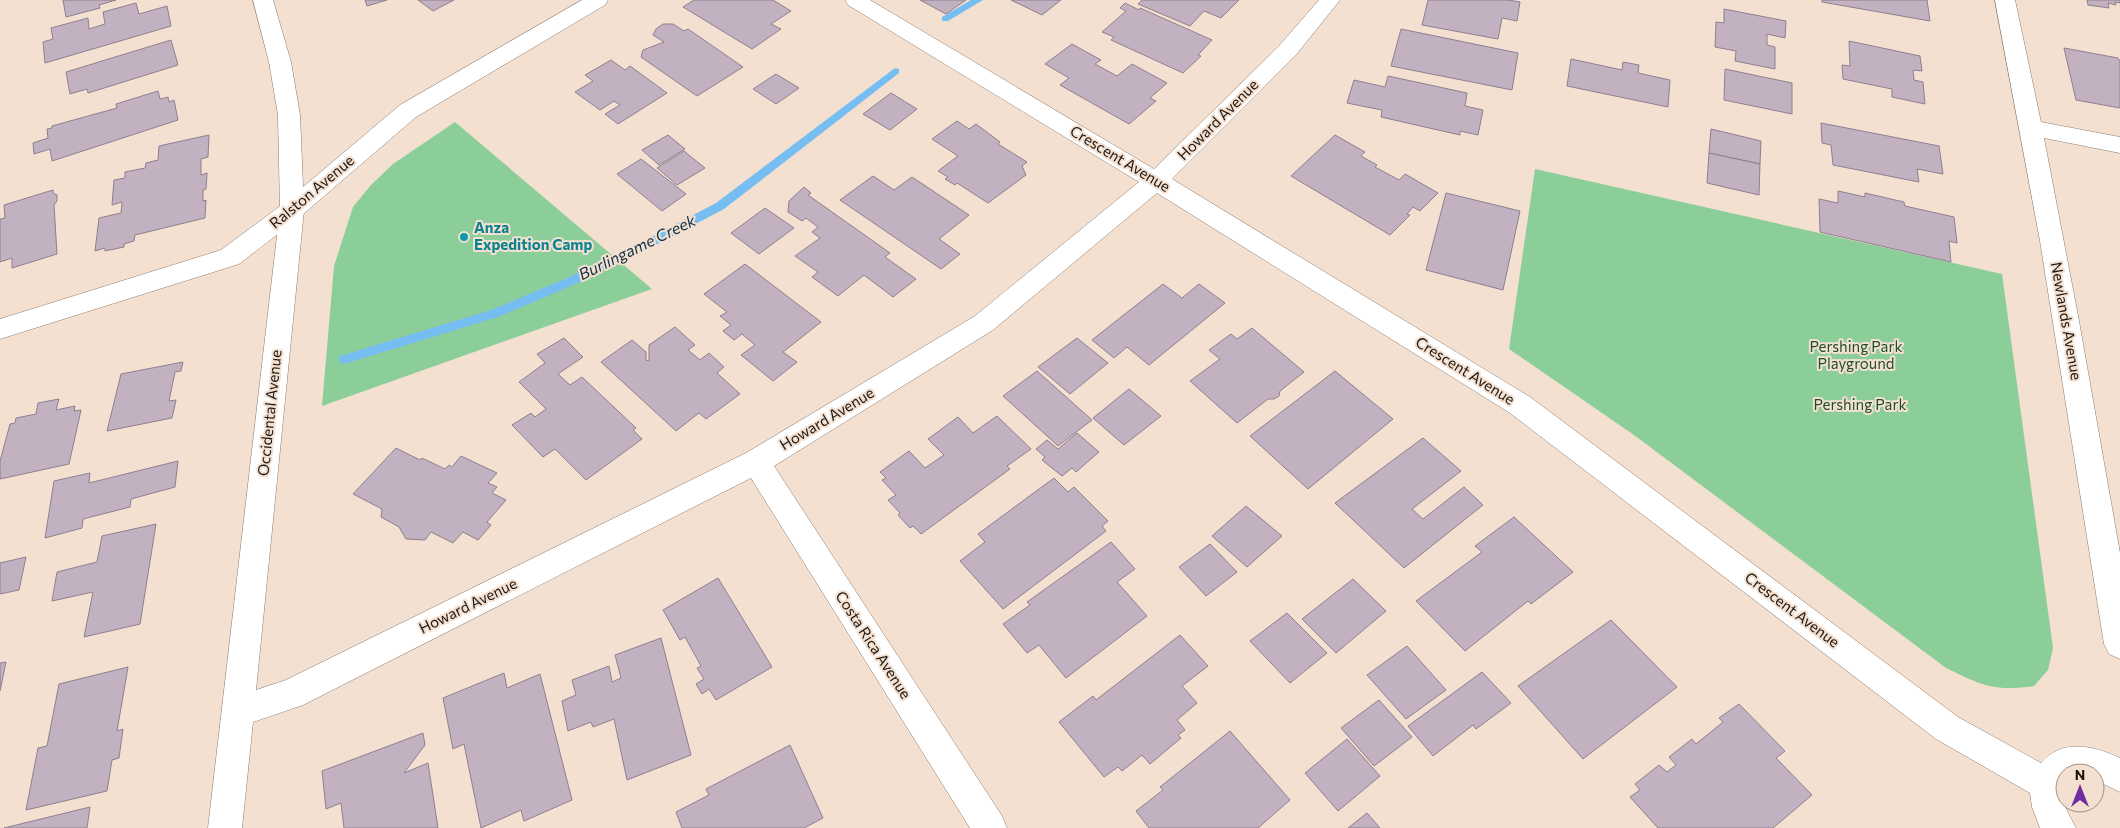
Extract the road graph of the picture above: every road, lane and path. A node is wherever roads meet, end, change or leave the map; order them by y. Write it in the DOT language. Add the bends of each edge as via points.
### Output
graph roads {
  1 [pos="263,0"];
  2 [pos="598,0"];
  3 [pos="855,0"];
  4 [pos="1330,0"];
  5 [pos="2005,0"];
  6 [pos="2032,128"];
  7 [pos="2120,145"];
  8 [pos="1156,181"];
  9 [pos="292,210"];
  10 [pos="0,330"];
  11 [pos="756,462"];
  12 [pos="2120,644"];
  13 [pos="237,711"];
  14 [pos="2120,773"];
  15 [pos="2046,784"];
  16 [pos="224,828"];
  17 [pos="990,828"];
  18 [pos="2059,828"];
  1 -- 9 [label="street, Occidental Avenue" via="280,62 289,115"];
  2 -- 9 [label="street, Ralston Avenue" via="408,111"];
  3 -- 8 [label="street, Crescent Avenue"];
  4 -- 8 [label="street, Howard Avenue" via="1287,51"];
  5 -- 6 [label="street, Newlands Avenue"];
  6 -- 7 [label="street"];
  6 -- 12 [label="street, Newlands Avenue"];
  8 -- 11 [label="street, Howard Avenue" via="984,323"];
  8 -- 15 [label="street, Crescent Avenue" via="1520,405 1947,728"];
  9 -- 10 [label="street, Ralston Avenue" via="230,257"];
  9 -- 13 [label="street, Occidental Avenue"];
  11 -- 13 [label="street, Howard Avenue" via="292,694"];
  11 -- 17 [label="street, Costa Rica Avenue"];
  13 -- 16 [label="street, Occidental Avenue"];
  14 -- 15 [label="street" via="2100,765 2064,764 2053,772"];
  15 -- 18 [label="street" via="2047,801"];
}
